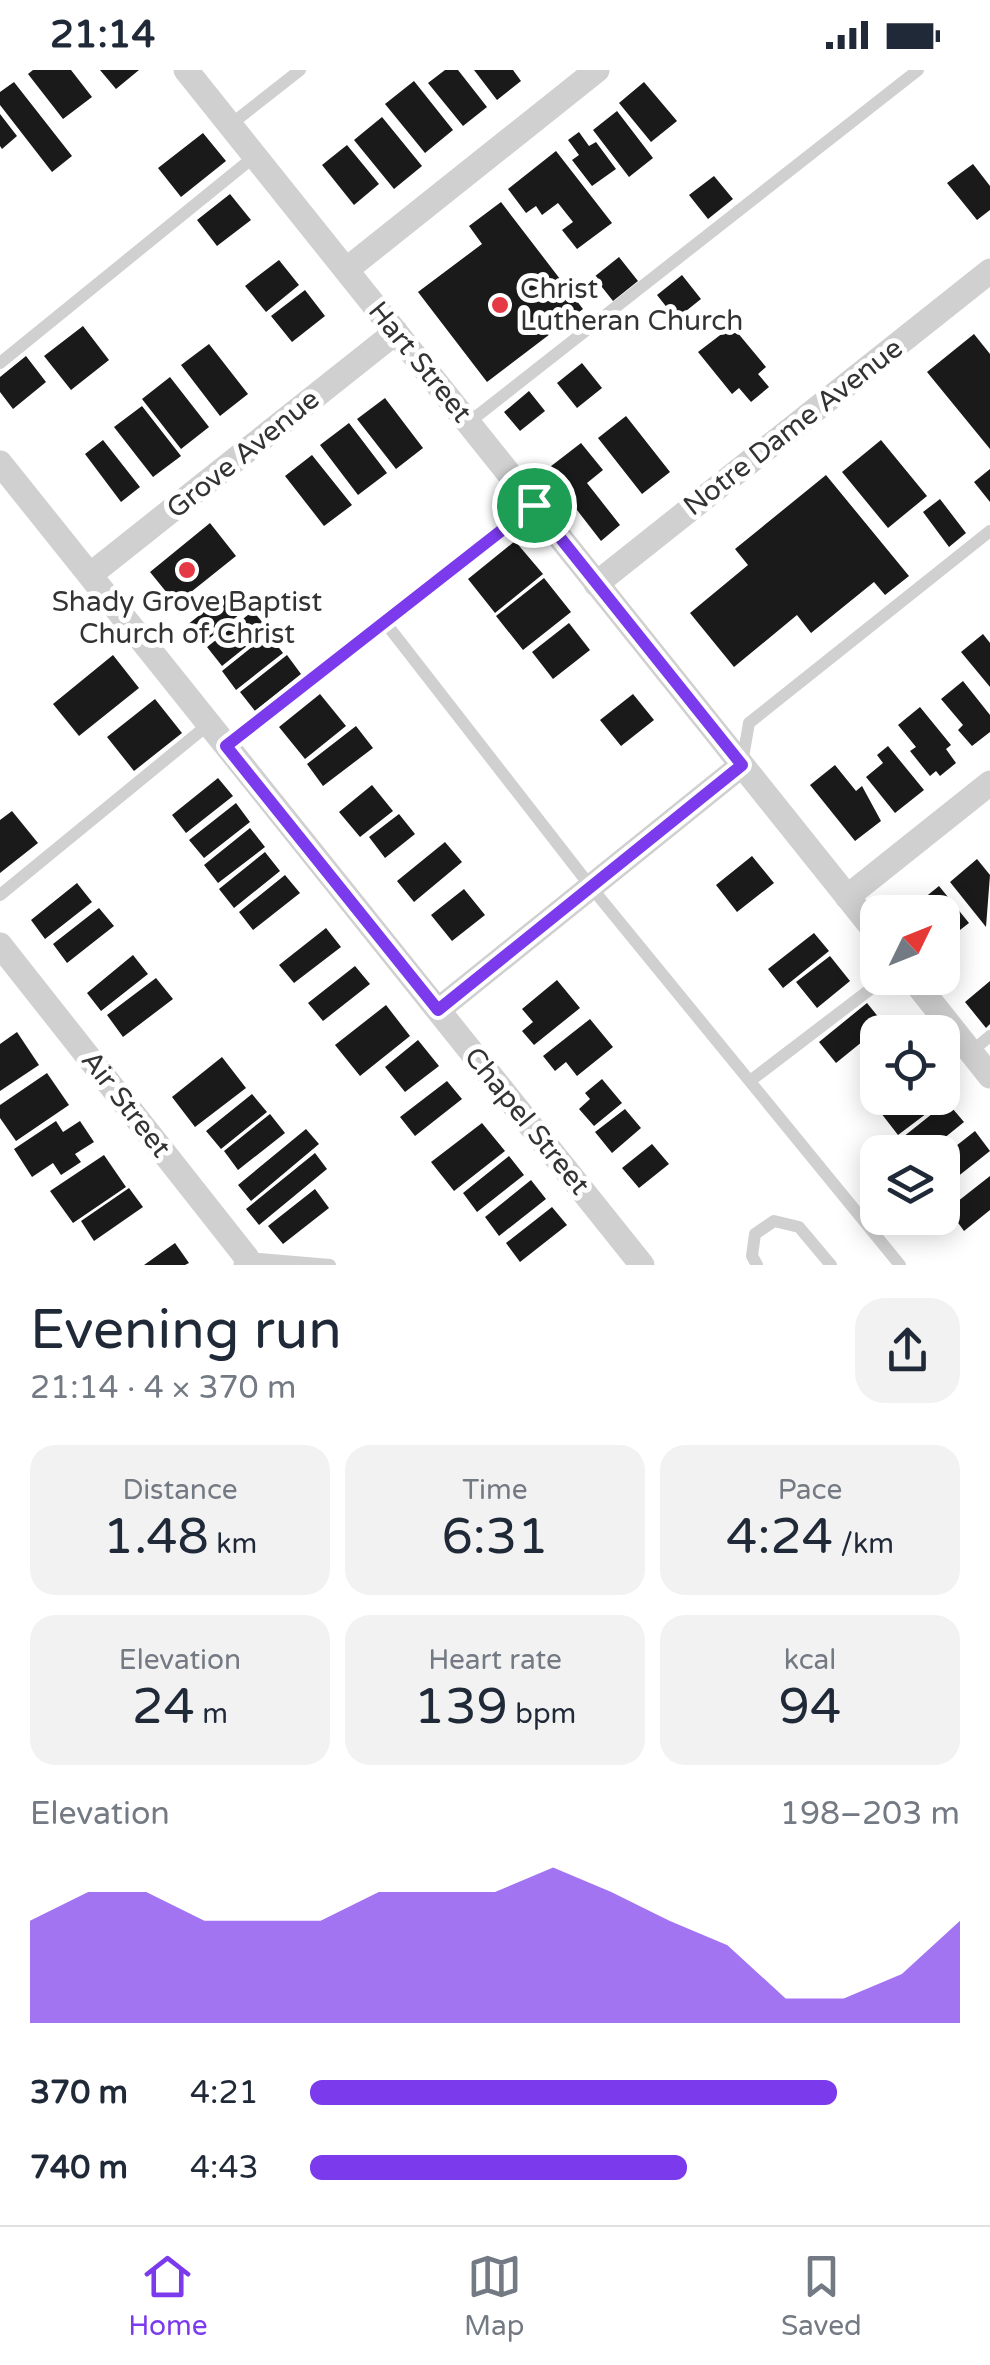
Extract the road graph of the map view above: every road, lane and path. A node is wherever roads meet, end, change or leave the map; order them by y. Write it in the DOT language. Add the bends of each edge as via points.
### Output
graph roads {
  1 [pos="186,70"];
  2 [pos="300,70"];
  3 [pos="597,70"];
  4 [pos="918,70"];
  5 [pos="230,125"];
  6 [pos="255,156"];
  7 [pos="346,270"];
  8 [pos="990,271"];
  9 [pos="396,332"];
  10 [pos="0,364"];
  11 [pos="468,423"];
  12 [pos="0,463"];
  13 [pos="534,505"];
  14 [pos="990,531"];
  15 [pos="90,575"];
  16 [pos="596,584"];
  17 [pos="384,622"];
  18 [pos="209,724"];
  19 [pos="226,746"];
  20 [pos="742,765"];
  21 [pos="990,783"];
  22 [pos="591,887"];
  23 [pos="0,895"];
  24 [pos="847,897"];
  25 [pos="860,913"];
  26 [pos="0,945"];
  27 [pos="863,995"];
  28 [pos="930,995"];
  29 [pos="438,1010"];
  30 [pos="980,1044"];
  31 [pos="990,1076"];
  32 [pos="750,1082"];
  33 [pos="246,1261"];
  34 [pos="641,1264"];
  35 [pos="330,1265"];
  36 [pos="757,1265"];
  37 [pos="830,1265"];
  38 [pos="900,1265"];
  1 -- 5 [label="street, Hart Street"];
  2 -- 5 [label="lane"];
  3 -- 7 [label="street"];
  4 -- 11 [label="lane"];
  5 -- 6 [label="street, Hart Street"];
  6 -- 7 [label="street, Hart Street"];
  6 -- 10 [label="lane"];
  7 -- 9 [label="street, Hart Street"];
  8 -- 16 [label="street, Notre Dame Avenue"];
  9 -- 11 [label="street, Hart Street"];
  9 -- 15 [label="street, Grove Avenue"];
  11 -- 13 [label="street, Hart Street"];
  12 -- 15 [label="street, Chapel Street"];
  13 -- 16 [label="street, Hart Street"];
  13 -- 17 [label="lane"];
  14 -- 20 [label="lane" via="749,723"];
  15 -- 18 [label="street, Chapel Street"];
  16 -- 20 [label="street, Hart Street"];
  17 -- 19 [label="lane"];
  17 -- 22 [label="lane"];
  18 -- 19 [label="street, Chapel Street"];
  18 -- 23 [label="lane"];
  19 -- 29 [label="street, Chapel Street"];
  20 -- 22 [label="street"];
  20 -- 24 [label="street, Hart Street"];
  21 -- 24 [label="street"];
  22 -- 29 [label="street"];
  22 -- 32 [label="lane"];
  24 -- 25 [label="street, Hart Street"];
  26 -- 33 [label="street, Air Street"];
  27 -- 32 [label="lane"];
  28 -- 30 [label="street"];
  29 -- 34 [label="street, Chapel Street"];
  30 -- 31 [label="street"];
  32 -- 38 [label="lane"];
  33 -- 35 [label="lane"];
  36 -- 37 [label="lane" via="755,1234 774,1221 799,1226"];
}
